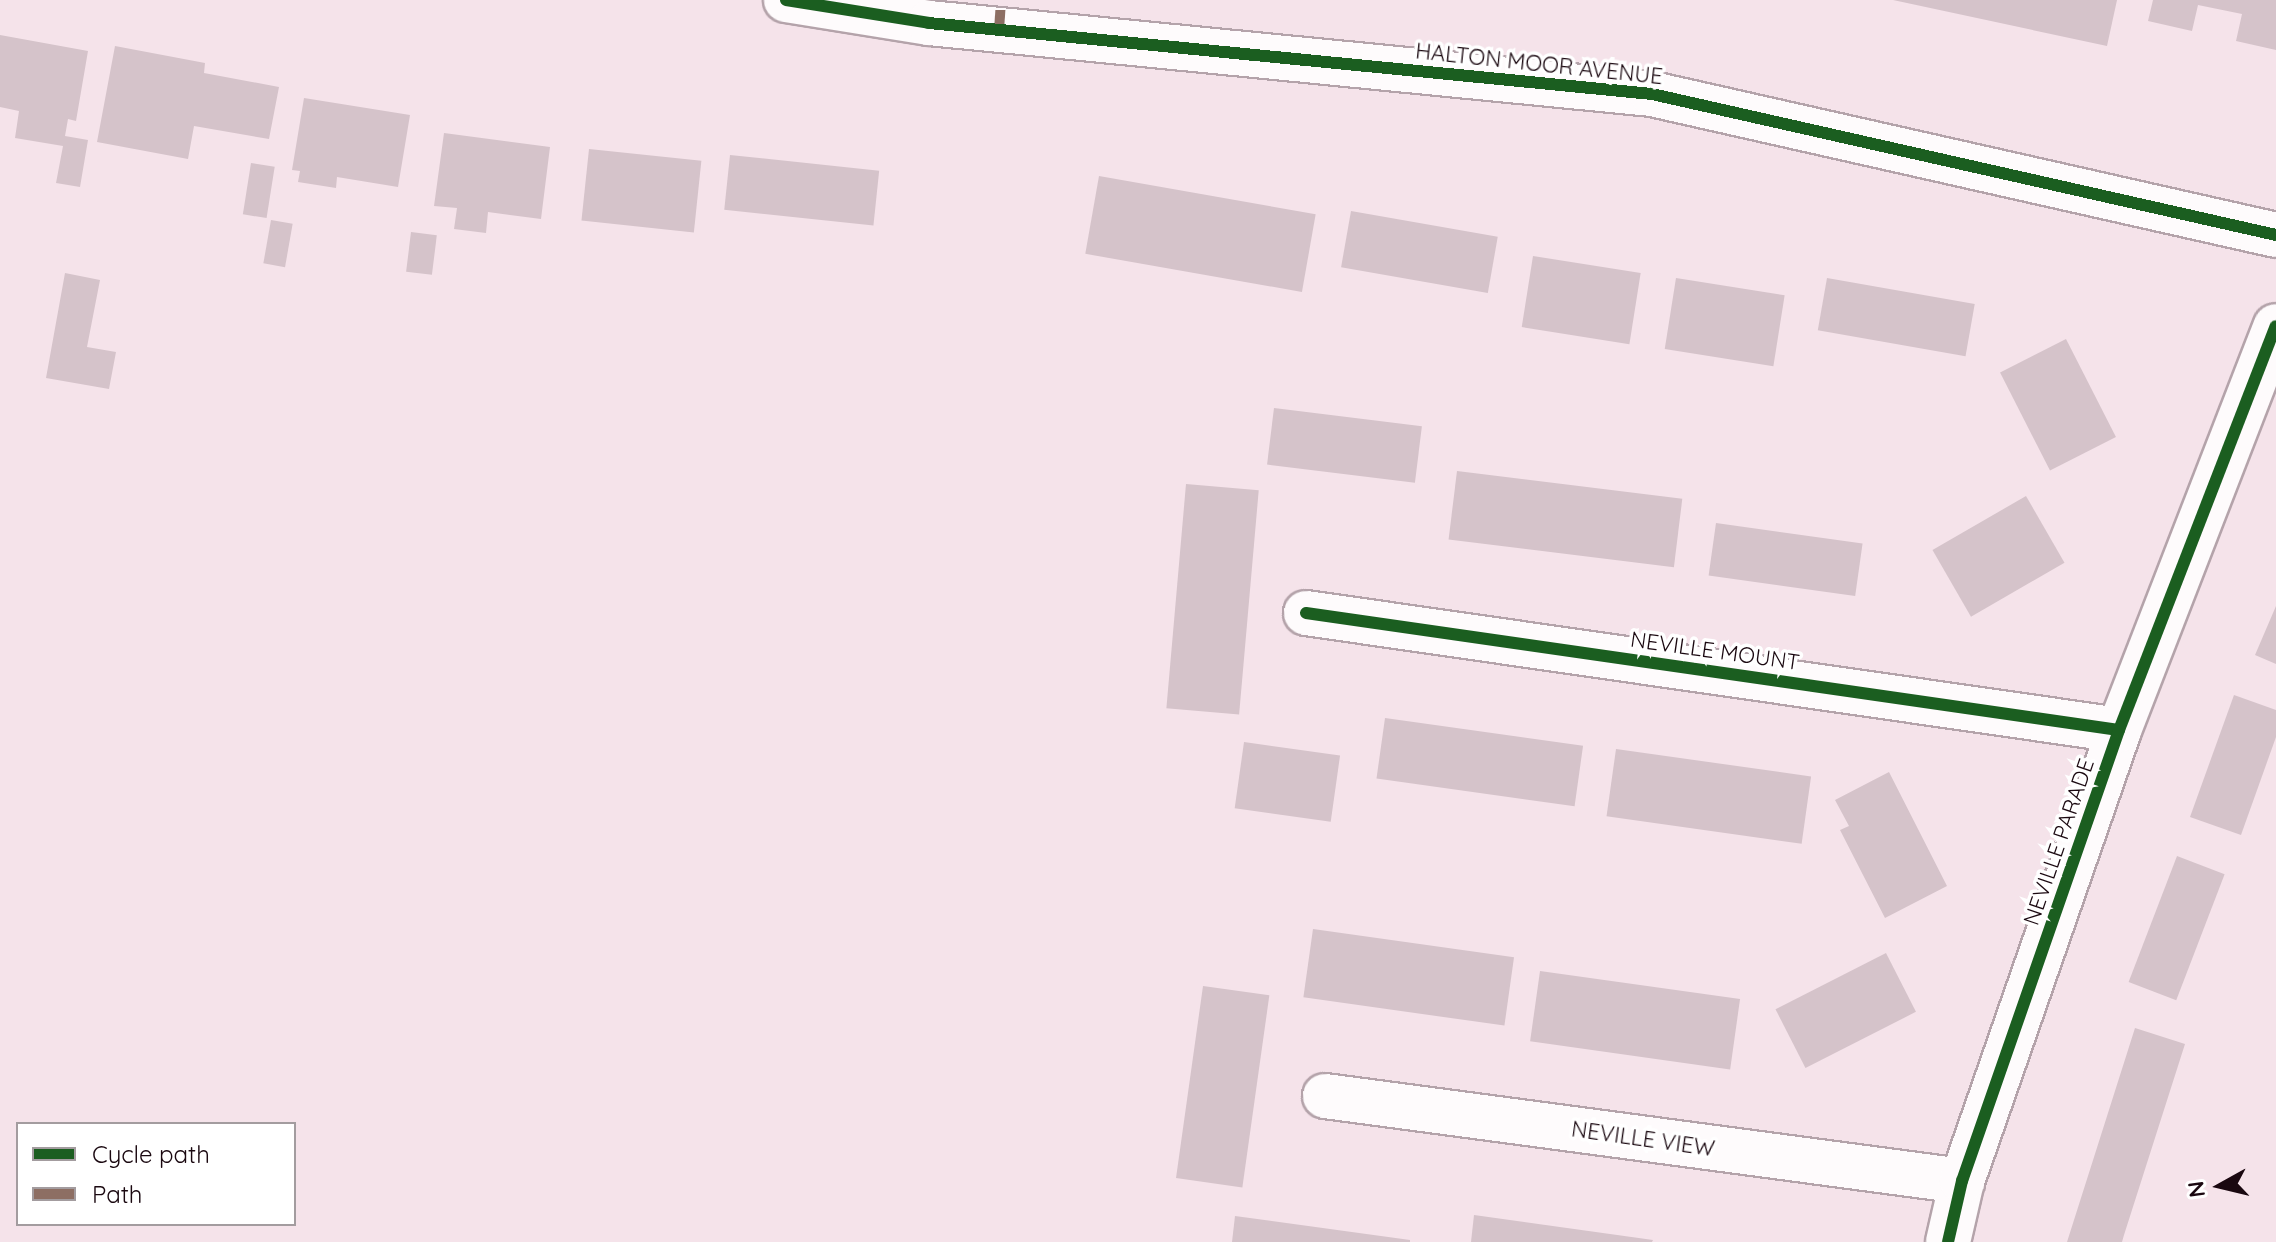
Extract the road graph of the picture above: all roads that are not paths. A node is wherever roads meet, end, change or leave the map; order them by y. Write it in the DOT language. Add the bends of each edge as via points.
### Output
graph roads {
  1 [pos="786,0"];
  2 [pos="2276,235"];
  3 [pos="2276,326"];
  4 [pos="1306,613"];
  5 [pos="2119,730"];
  6 [pos="1325,1096"];
  7 [pos="1962,1181"];
  8 [pos="1948,1242"];
  1 -- 2 [label="street, HALTON MOOR AVENUE" via="929,23 1652,94"];
  3 -- 5 [label="street, NEVILLE PARADE"];
  4 -- 5 [label="street, NEVILLE MOUNT"];
  5 -- 7 [label="street, NEVILLE PARADE"];
  6 -- 7 [label="street, NEVILLE VIEW"];
  7 -- 8 [label="street, NEVILLE PARADE"];
}
